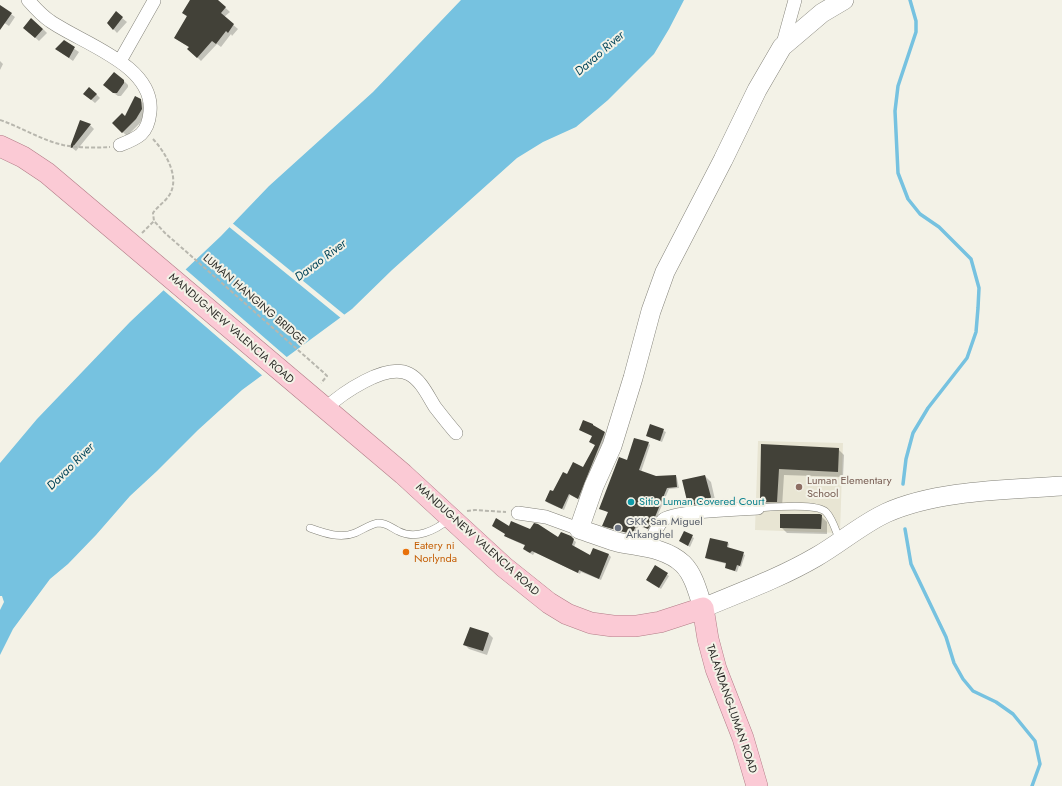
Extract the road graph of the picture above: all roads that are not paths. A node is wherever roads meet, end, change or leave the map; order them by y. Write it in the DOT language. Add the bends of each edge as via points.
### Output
graph roads {
  1 [pos="28,0"];
  2 [pos="795,0"];
  3 [pos="844,0"];
  4 [pos="154,1"];
  5 [pos="782,47"];
  6 [pos="120,62"];
  7 [pos="120,145"];
  8 [pos="0,146"];
  9 [pos="325,409"];
  10 [pos="456,433"];
  11 [pos="1062,486"];
  12 [pos="758,508"];
  13 [pos="518,513"];
  14 [pos="451,518"];
  15 [pos="310,528"];
  16 [pos="579,529"];
  17 [pos="840,543"];
  18 [pos="648,547"];
  19 [pos="703,608"];
  20 [pos="757,786"];
  1 -- 6 [label="street" via="51,22"];
  2 -- 5 [label="street"];
  3 -- 5 [label="street" via="822,13"];
  4 -- 6 [label="street"];
  5 -- 16 [label="street" via="757,90 665,272 651,311 612,446"];
  6 -- 7 [label="street" via="140,79 147,89 151,109 144,132 138,138"];
  8 -- 9 [label="main road, MANDUG-NEW VALENCIA ROAD" via="47,173"];
  9 -- 10 [label="street" via="348,390 370,379 385,374 409,373"];
  9 -- 14 [label="main road, MANDUG-NEW VALENCIA ROAD"];
  11 -- 17 [label="street, MANDUG-NEW VALENCIA ROAD" via="1000,490 928,500 885,514"];
  12 -- 17 [label="lane" via="821,508 830,517"];
  12 -- 18 [label="street" via="669,517 663,520"];
  13 -- 16 [label="street" via="546,517"];
  14 -- 15 [label="lane" via="442,526 418,534 407,534 387,524 376,523 353,534 340,536"];
  14 -- 19 [label="main road, MANDUG-NEW VALENCIA ROAD" via="504,567 549,603 567,614 591,623 636,626 660,622"];
  16 -- 18 [label="street" via="617,542"];
  17 -- 19 [label="street, MANDUG-NEW VALENCIA ROAD" via="793,570"];
  18 -- 19 [label="street" via="670,555 683,564 697,589"];
  19 -- 20 [label="main road, TALANDANG-LUMAN ROAD" via="716,669"];
}
